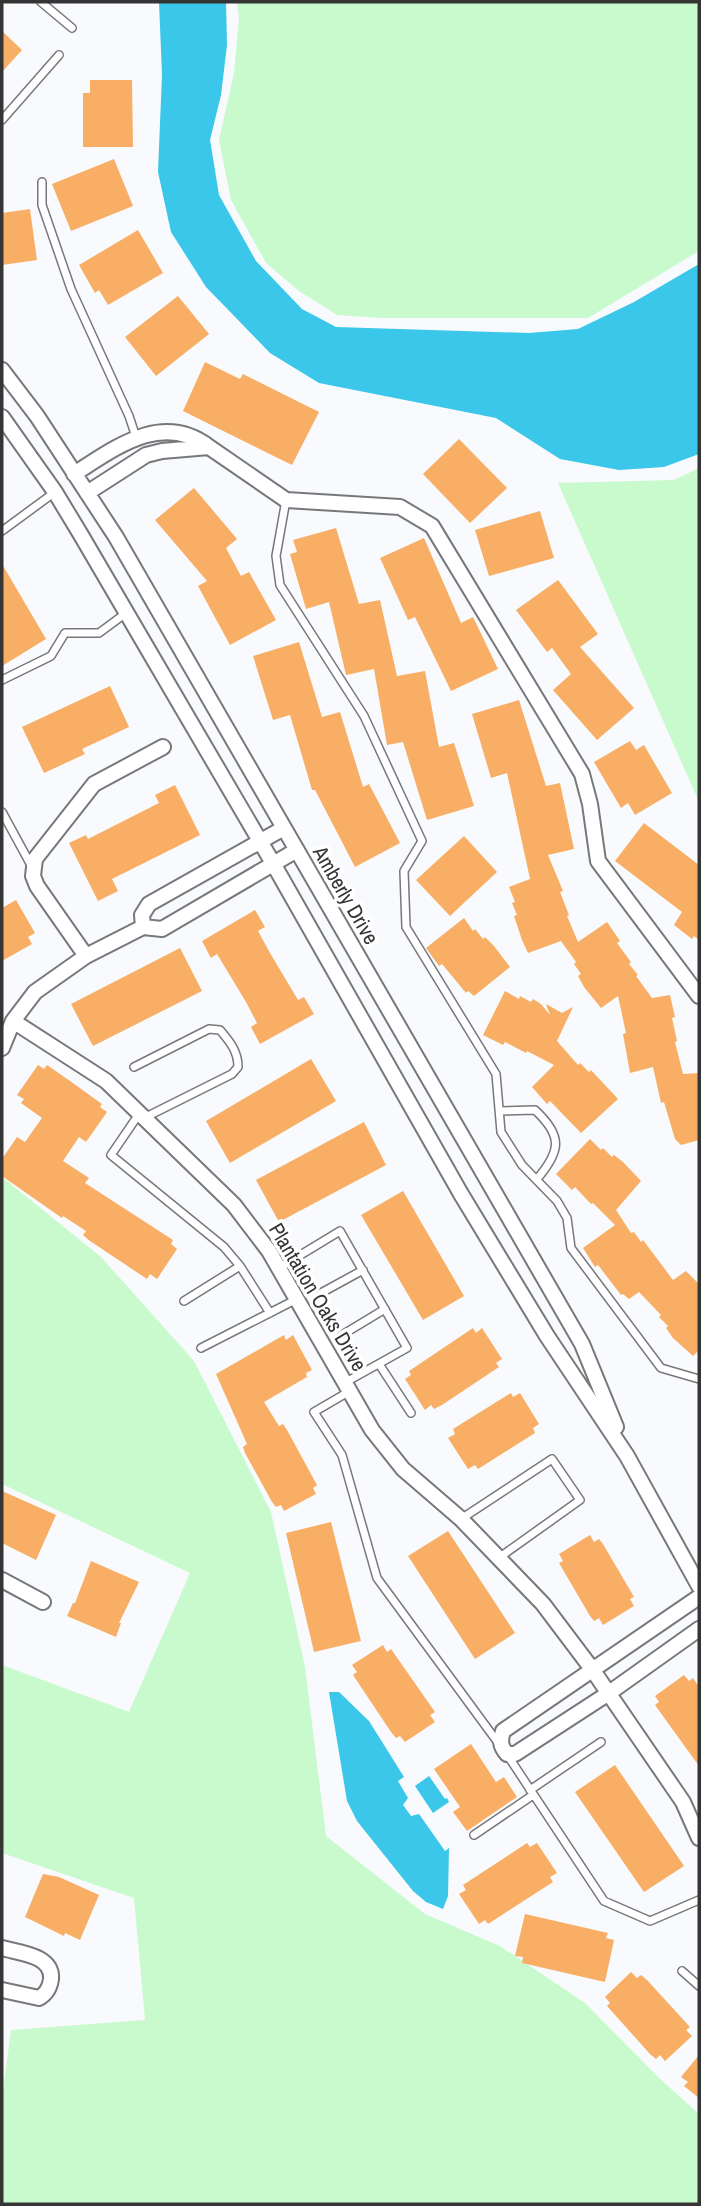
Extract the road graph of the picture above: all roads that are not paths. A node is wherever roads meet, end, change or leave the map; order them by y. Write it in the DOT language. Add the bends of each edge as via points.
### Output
graph roads {
  1 [pos="41,2"];
  2 [pos="72,28"];
  3 [pos="59,55"];
  4 [pos="2,120"];
  5 [pos="42,183"];
  6 [pos="2,370"];
  7 [pos="2,417"];
  8 [pos="136,438"];
  9 [pos="209,447"];
  10 [pos="146,455"];
  11 [pos="76,476"];
  12 [pos="55,492"];
  13 [pos="87,493"];
  14 [pos="286,500"];
  15 [pos="2,531"];
  16 [pos="126,613"];
  17 [pos="2,680"];
  18 [pos="163,747"];
  19 [pos="2,812"];
  20 [pos="284,828"];
  21 [pos="261,842"];
  22 [pos="297,850"];
  23 [pos="274,865"];
  24 [pos="33,868"];
  25 [pos="143,927"];
  26 [pos="86,956"];
  27 [pos="699,996"];
  28 [pos="13,1021"];
  29 [pos="2,1048"];
  30 [pos="134,1068"];
  31 [pos="499,1111"];
  32 [pos="143,1114"];
  33 [pos="537,1179"];
  34 [pos="240,1266"];
  35 [pos="279,1268"];
  36 [pos="363,1270"];
  37 [pos="321,1293"];
  38 [pos="297,1299"];
  39 [pos="184,1301"];
  40 [pos="385,1310"];
  41 [pos="270,1313"];
  42 [pos="342,1335"];
  43 [pos="201,1348"];
  44 [pos="379,1364"];
  45 [pos="699,1379"];
  46 [pos="348,1386"];
  47 [pos="411,1413"];
  48 [pos="627,1455"];
  49 [pos="461,1519"];
  50 [pos="499,1557"];
  51 [pos="2,1580"];
  52 [pos="699,1586"];
  53 [pos="699,1597"];
  54 [pos="43,1602"];
  55 [pos="699,1629"];
  56 [pos="592,1669"];
  57 [pos="609,1693"];
  58 [pos="601,1742"];
  59 [pos="502,1748"];
  60 [pos="532,1793"];
  61 [pos="695,1818"];
  62 [pos="474,1835"];
  63 [pos="699,1838"];
  64 [pos="699,1900"];
  65 [pos="2,1948"];
  66 [pos="682,1971"];
  67 [pos="699,1986"];
  68 [pos="2,1990"];
  1 -- 2 [label="lane"];
  3 -- 4 [label="lane"];
  5 -- 8 [label="lane" via="42,205 71,289"];
  6 -- 11 [label="street, Amberly Drive"];
  7 -- 12 [label="street, Amberly Drive"];
  8 -- 9 [label="street" via="152,433 186,434"];
  8 -- 10 [label="street"];
  8 -- 11 [label="street"];
  9 -- 10 [label="street"];
  9 -- 14 [label="street"];
  10 -- 13 [label="street"];
  11 -- 12 [label="street"];
  11 -- 13 [label="street, Amberly Drive"];
  12 -- 15 [label="lane"];
  12 -- 16 [label="street, Amberly Drive"];
  13 -- 20 [label="street, Amberly Drive"];
  14 -- 27 [label="street" via="400,507 432,526 582,774 598,861"];
  14 -- 31 [label="lane" via="276,555 280,584 364,716 422,841 404,872 406,928 496,1074"];
  16 -- 17 [label="lane" via="99,633 65,633 51,656"];
  16 -- 21 [label="street, Amberly Drive"];
  18 -- 24 [label="street" via="94,784 40,849"];
  19 -- 24 [label="lane"];
  20 -- 21 [label="street"];
  20 -- 22 [label="street, Amberly Drive"];
  21 -- 23 [label="street, Amberly Drive"];
  21 -- 25 [label="street" via="149,904 142,915"];
  22 -- 23 [label="street"];
  22 -- 48 [label="street, Amberly Drive" via="582,1344"];
  23 -- 25 [label="street" via="162,929"];
  23 -- 48 [label="street, Amberly Drive" via="461,1194 547,1336"];
  24 -- 26 [label="street" via="37,886"];
  25 -- 26 [label="street"];
  26 -- 28 [label="street" via="35,992"];
  28 -- 29 [label="street"];
  28 -- 32 [label="street, Plantation Oaks Drive" via="106,1081"];
  30 -- 32 [label="lane" via="209,1029 220,1030 238,1057 232,1074"];
  31 -- 33 [label="lane" via="501,1132"];
  31 -- 33 [label="lane" via="535,1110 550,1124 557,1149"];
  32 -- 34 [label="lane" via="111,1155"];
  32 -- 35 [label="street, Plantation Oaks Drive" via="234,1205"];
  33 -- 45 [label="lane" via="567,1217 570,1248 661,1368"];
  34 -- 39 [label="lane"];
  34 -- 41 [label="lane"];
  35 -- 36 [label="lane" via="340,1231"];
  35 -- 38 [label="street, Plantation Oaks Drive"];
  36 -- 37 [label="lane"];
  36 -- 40 [label="lane"];
  38 -- 41 [label="lane"];
  38 -- 46 [label="street, Plantation Oaks Drive"];
  40 -- 42 [label="lane"];
  40 -- 44 [label="lane" via="407,1348"];
  41 -- 43 [label="lane"];
  44 -- 46 [label="lane"];
  44 -- 47 [label="lane"];
  46 -- 49 [label="street, Plantation Oaks Drive" via="372,1430 403,1469"];
  46 -- 59 [label="lane" via="314,1412 342,1455 377,1578"];
  48 -- 52 [label="street, Amberly Drive"];
  49 -- 50 [label="street, Plantation Oaks Drive"];
  49 -- 50 [label="lane" via="552,1459 580,1500"];
  50 -- 56 [label="street, Plantation Oaks Drive" via="543,1604"];
  51 -- 54 [label="street"];
  53 -- 56 [label="street"];
  55 -- 57 [label="street"];
  56 -- 57 [label="street, Plantation Oaks Drive"];
  56 -- 59 [label="street" via="503,1731"];
  57 -- 59 [label="street" via="515,1754"];
  57 -- 61 [label="street, Plantation Oaks Drive"];
  58 -- 60 [label="lane"];
  59 -- 60 [label="lane"];
  60 -- 62 [label="lane"];
  60 -- 64 [label="lane" via="604,1902 650,1921"];
  61 -- 63 [label="street, Plantation Oaks Drive"];
  65 -- 68 [label="street" via="39,1958 52,1975 39,1998"];
  66 -- 67 [label="lane"];
}
